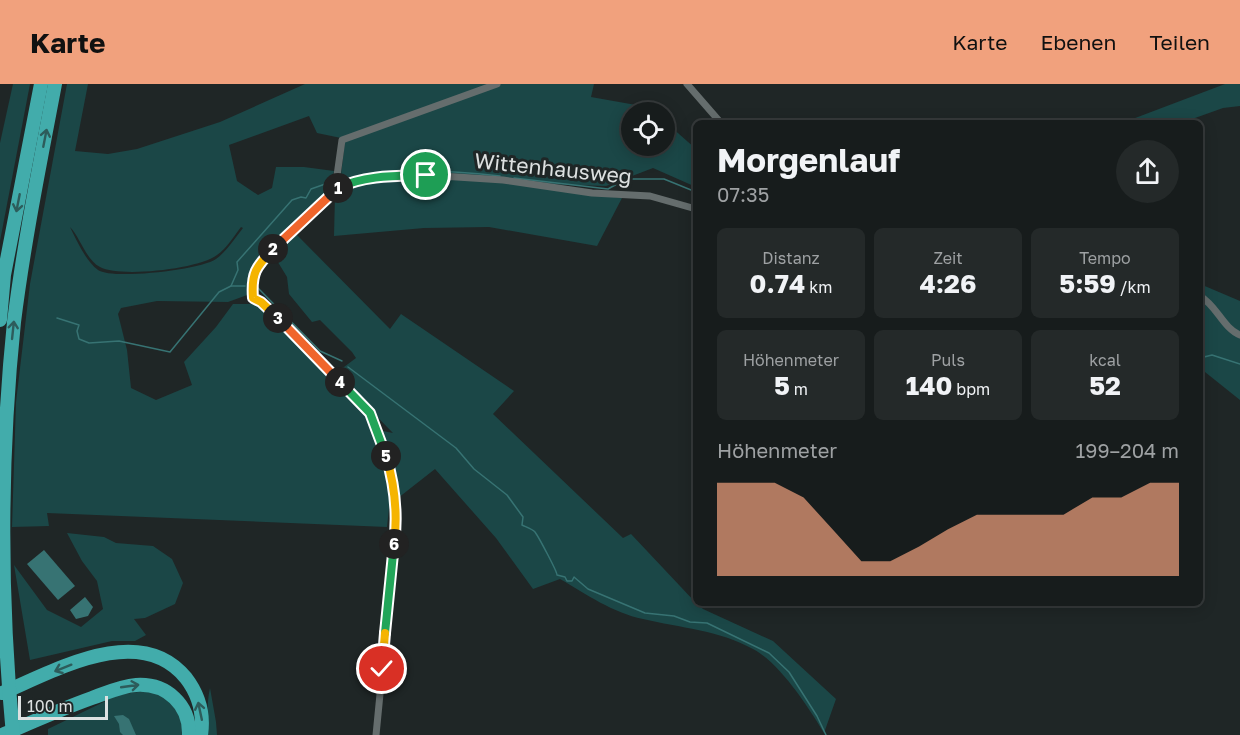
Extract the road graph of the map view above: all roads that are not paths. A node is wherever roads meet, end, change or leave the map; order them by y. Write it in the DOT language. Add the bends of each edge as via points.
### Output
graph roads {
  1 [pos="40,84"];
  2 [pos="56,84"];
  3 [pos="497,84"];
  4 [pos="687,84"];
  5 [pos="719,120"];
  6 [pos="335,190"];
  7 [pos="693,208"];
  8 [pos="2,290"];
  9 [pos="1203,299"];
  10 [pos="0,320"];
  11 [pos="1240,335"];
  12 [pos="4,689"];
  13 [pos="2,735"];
  14 [pos="14,735"];
  15 [pos="18,735"];
  16 [pos="189,735"];
  17 [pos="201,735"];
  18 [pos="376,735"];
  1 -- 8 [label="highway, one-way"];
  12 -- 2 [label="highway, one-way" via="2,520 7,396 27,232"];
  3 -- 6 [label="street" via="342,140"];
  4 -- 5 [label="street"];
  6 -- 7 [label="street, Wittenhausweg" via="386,177 463,176 592,193 650,196"];
  6 -- 18 [label="street, Wittenhausweg" via="261,262 252,275 252,287 253,298 266,306 370,413 393,478 396,530"];
  8 -- 10 [label="highway"];
  9 -- 11 [label="street"];
  12 -- 14 [label="highway"];
  12 -- 15 [label="highway"];
  17 -- 12 [label="highway, one-way" via="201,712 192,687 179,670 158,657 136,652 109,653"];
  13 -- 16 [label="highway, one-way" via="119,688 145,684 178,700 187,718"];
}
